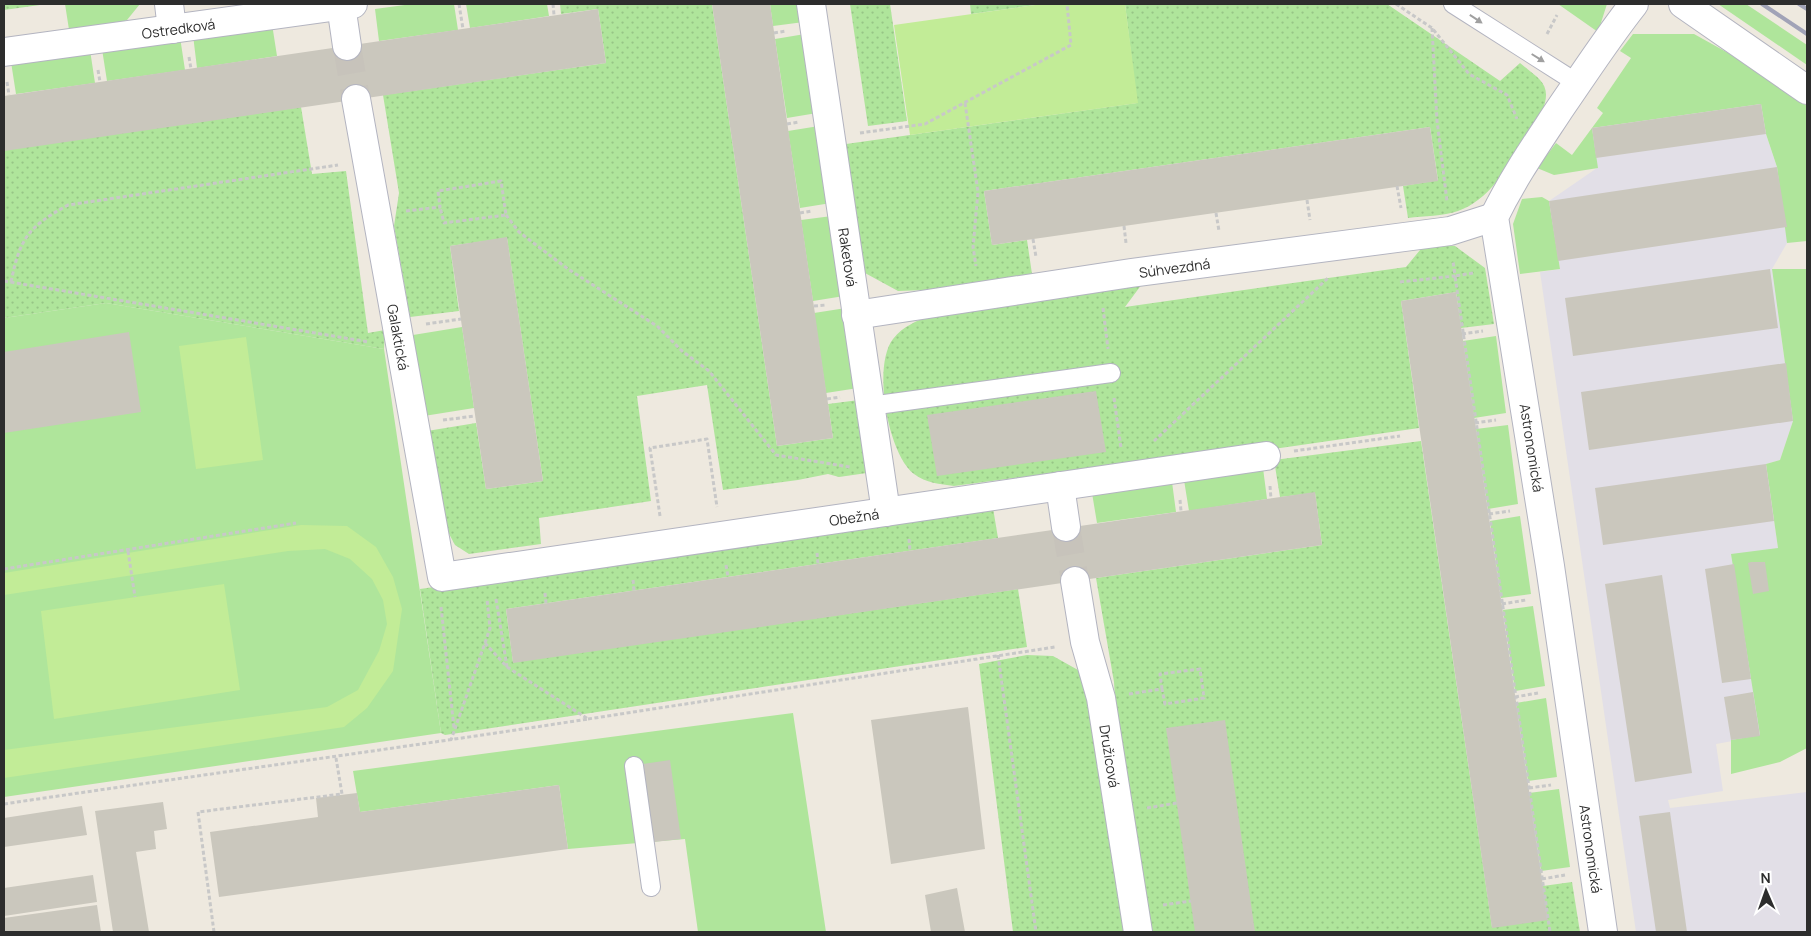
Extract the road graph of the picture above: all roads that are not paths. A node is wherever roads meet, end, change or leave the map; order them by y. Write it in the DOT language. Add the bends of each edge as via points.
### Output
graph roads {
  1 [pos="811,4"];
  2 [pos="1453,4"];
  3 [pos="1634,4"];
  4 [pos="1683,4"];
  5 [pos="347,5"];
  6 [pos="170,16"];
  7 [pos="347,46"];
  8 [pos="4,52"];
  9 [pos="1577,83"];
  10 [pos="1807,90"];
  11 [pos="356,99"];
  12 [pos="1494,217"];
  13 [pos="856,316"];
  14 [pos="1111,373"];
  15 [pos="870,406"];
  16 [pos="1266,456"];
  17 [pos="1060,486"];
  18 [pos="886,512"];
  19 [pos="1066,528"];
  20 [pos="442,577"];
  21 [pos="1075,582"];
  22 [pos="634,766"];
  23 [pos="652,887"];
  24 [pos="1138,932"];
  25 [pos="1603,932"];
  1 -- 13 [label="street, Raketová"];
  2 -- 9 [label="lane, one-way"];
  3 -- 9 [label="street"];
  4 -- 10 [label="street"];
  5 -- 6 [label="street, Ostredková"];
  5 -- 7 [label="street"];
  6 -- 8 [label="street, Ostredková"];
  9 -- 12 [label="street" via="1531,150"];
  11 -- 20 [label="street, Galaktická"];
  12 -- 13 [label="street, Súhvezdná" via="1450,231 1131,273"];
  12 -- 25 [label="street, Astronomická" via="1548,549"];
  13 -- 15 [label="street, Raketová"];
  14 -- 15 [label="lane"];
  15 -- 18 [label="street, Raketová"];
  16 -- 17 [label="street, Obežná"];
  17 -- 18 [label="street, Obežná"];
  17 -- 19 [label="street"];
  18 -- 20 [label="street, Obežná"];
  21 -- 24 [label="street, Družicová" via="1085,642 1101,698"];
  22 -- 23 [label="lane"];
}
